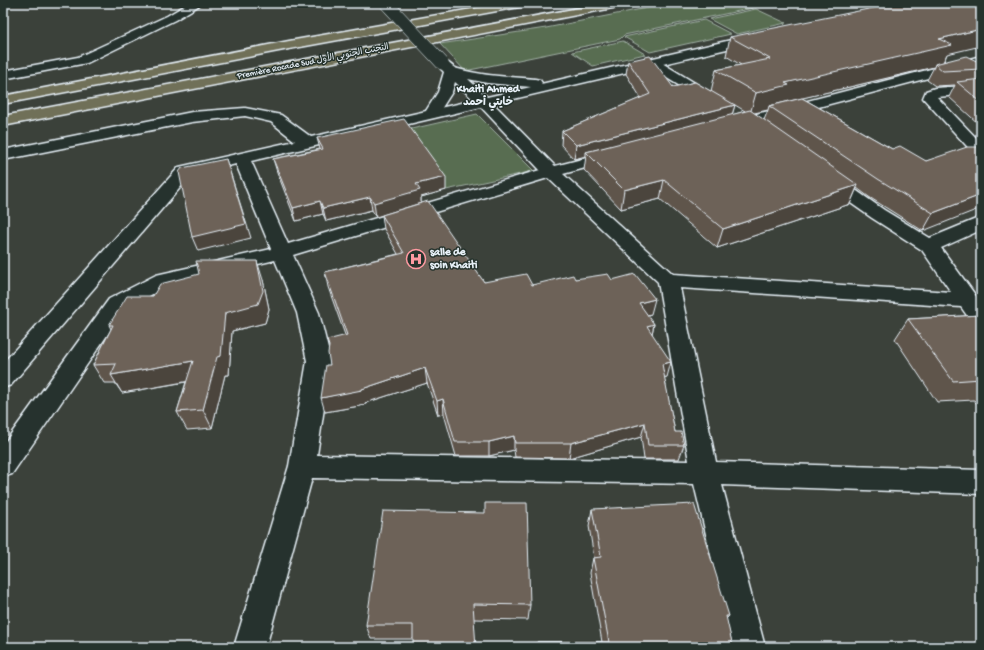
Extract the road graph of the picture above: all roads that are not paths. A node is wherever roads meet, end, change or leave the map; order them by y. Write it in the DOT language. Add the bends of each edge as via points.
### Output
graph roads {
  1 [pos="198,3"];
  2 [pos="386,3"];
  3 [pos="525,3"];
  4 [pos="622,3"];
  5 [pos="766,36"];
  6 [pos="981,60"];
  7 [pos="652,62"];
  8 [pos="446,67"];
  9 [pos="3,75"];
  10 [pos="562,84"];
  11 [pos="981,89"];
  12 [pos="3,100"];
  13 [pos="484,102"];
  14 [pos="431,114"];
  15 [pos="3,121"];
  16 [pos="748,121"];
  17 [pos="717,129"];
  18 [pos="766,134"];
  19 [pos="308,143"];
  20 [pos="981,152"];
  21 [pos="627,153"];
  22 [pos="3,155"];
  23 [pos="242,158"];
  24 [pos="816,170"];
  25 [pos="551,172"];
  26 [pos="981,223"];
  27 [pos="929,246"];
  28 [pos="283,252"];
  29 [pos="668,280"];
  30 [pos="968,300"];
  31 [pos="981,319"];
  32 [pos="3,379"];
  33 [pos="3,466"];
  34 [pos="302,466"];
  35 [pos="705,473"];
  36 [pos="981,482"];
  37 [pos="250,647"];
  38 [pos="749,647"];
  1 -- 9 [label="street" via="82,60"];
  2 -- 8 [label="street, bridge"];
  3 -- 12 [label="highway, Première Rocade Sud التجنب الجنوبي الأول"];
  4 -- 15 [label="highway, Première Rocade Sud التجنب الجنوبي الأول"];
  5 -- 7 [label="street"];
  6 -- 16 [label="street"];
  7 -- 10 [label="street"];
  7 -- 16 [label="street"];
  8 -- 10 [label="street" via="505,81"];
  8 -- 13 [label="street"];
  8 -- 14 [label="street" via="445,92"];
  10 -- 13 [label="street"];
  11 -- 20 [label="street" via="935,92 930,98"];
  13 -- 14 [label="street"];
  13 -- 25 [label="street"];
  14 -- 19 [label="street"];
  16 -- 17 [label="street"];
  16 -- 18 [label="street"];
  19 -- 22 [label="street" via="276,118 245,112 192,117"];
  19 -- 23 [label="street"];
  21 -- 25 [label="street"];
  23 -- 28 [label="street"];
  23 -- 32 [label="street" via="185,171"];
  24 -- 27 [label="street"];
  25 -- 28 [label="street"];
  25 -- 29 [label="street"];
  26 -- 27 [label="street"];
  27 -- 30 [label="street"];
  28 -- 33 [label="street" via="163,280 117,304"];
  28 -- 34 [label="street" via="308,313 319,360"];
  29 -- 30 [label="street"];
  29 -- 35 [label="street"];
  30 -- 31 [label="street"];
  34 -- 35 [label="street"];
  34 -- 37 [label="street"];
  35 -- 36 [label="street"];
  35 -- 38 [label="street"];
}
